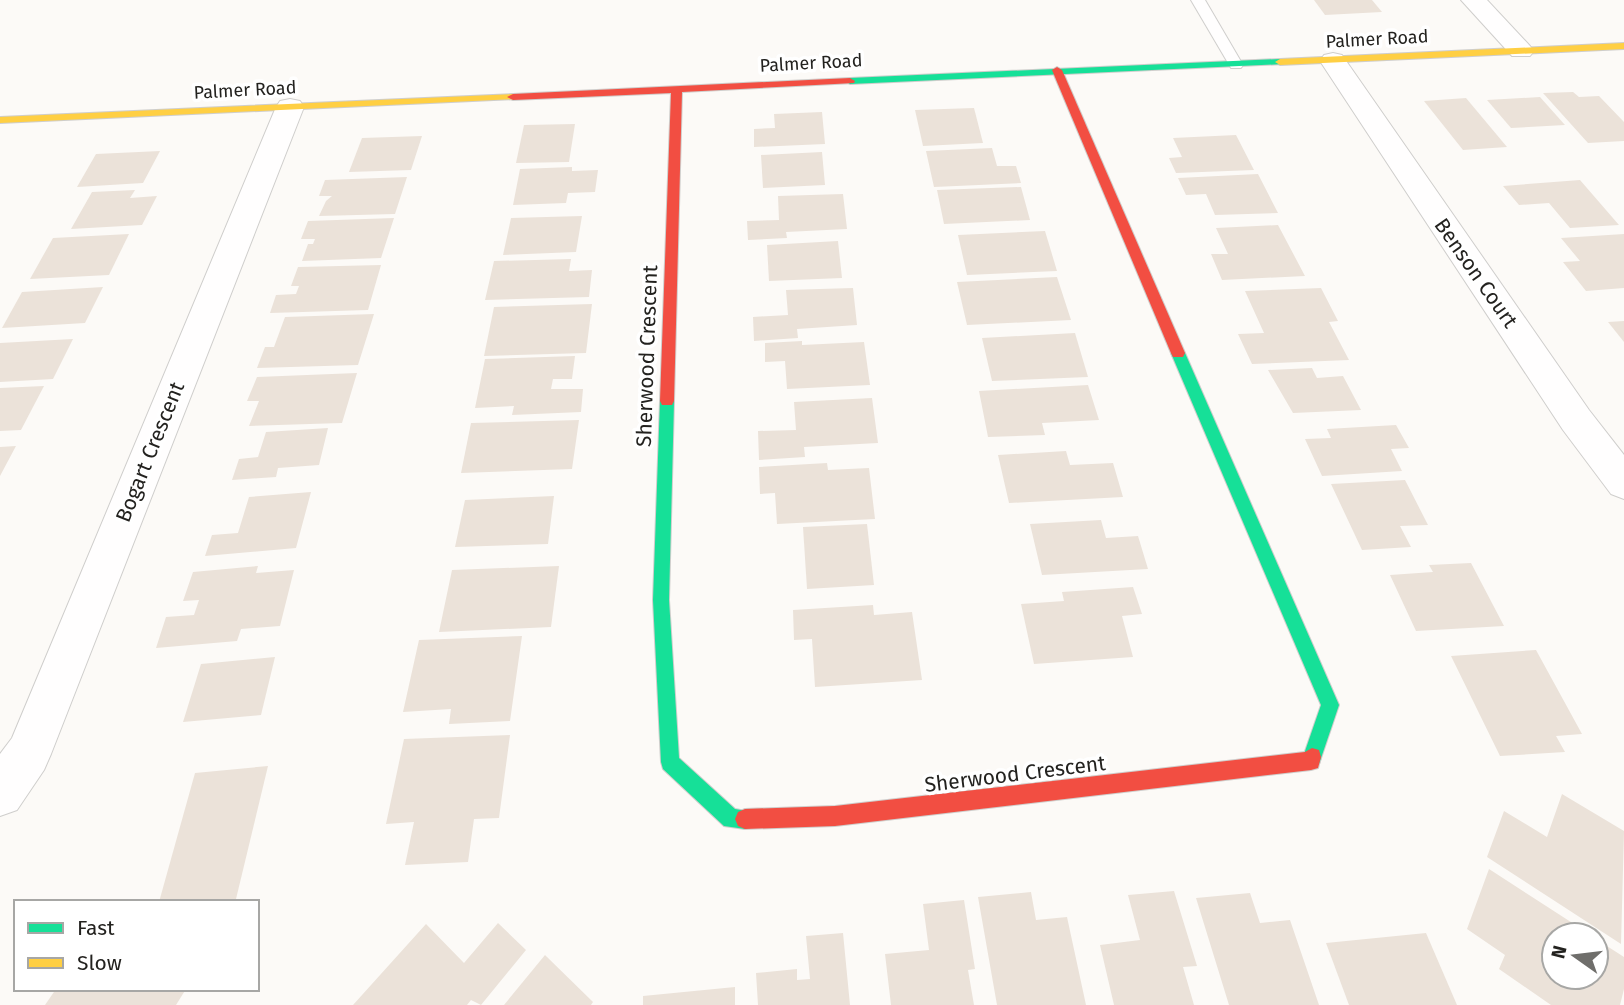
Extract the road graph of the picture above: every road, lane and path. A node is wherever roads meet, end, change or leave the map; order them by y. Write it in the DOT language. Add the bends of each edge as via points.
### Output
graph roads {
  1 [pos="1198,0"];
  2 [pos="1473,0"];
  3 [pos="1624,46"];
  4 [pos="1521,51"];
  5 [pos="1333,61"];
  6 [pos="1236,65"];
  7 [pos="1058,70"];
  8 [pos="677,89"];
  9 [pos="290,107"];
  10 [pos="0,120"];
  11 [pos="1624,483"];
  12 [pos="0,793"];
  1 -- 6 [label="lane"];
  2 -- 4 [label="street"];
  3 -- 4 [label="street, Palmer Road"];
  4 -- 5 [label="street, Palmer Road"];
  5 -- 6 [label="street, Palmer Road"];
  5 -- 11 [label="street, Benson Court" via="1576,420"];
  6 -- 7 [label="street, Palmer Road"];
  7 -- 8 [label="street, Palmer Road"];
  7 -- 8 [label="street, Sherwood Crescent" via="1330,705 1311,761 835,816 731,819 670,762 660,600"];
  8 -- 9 [label="street, Palmer Road"];
  9 -- 10 [label="street, Palmer Road"];
  9 -- 12 [label="street, Bogart Crescent" via="28,754"];
}
